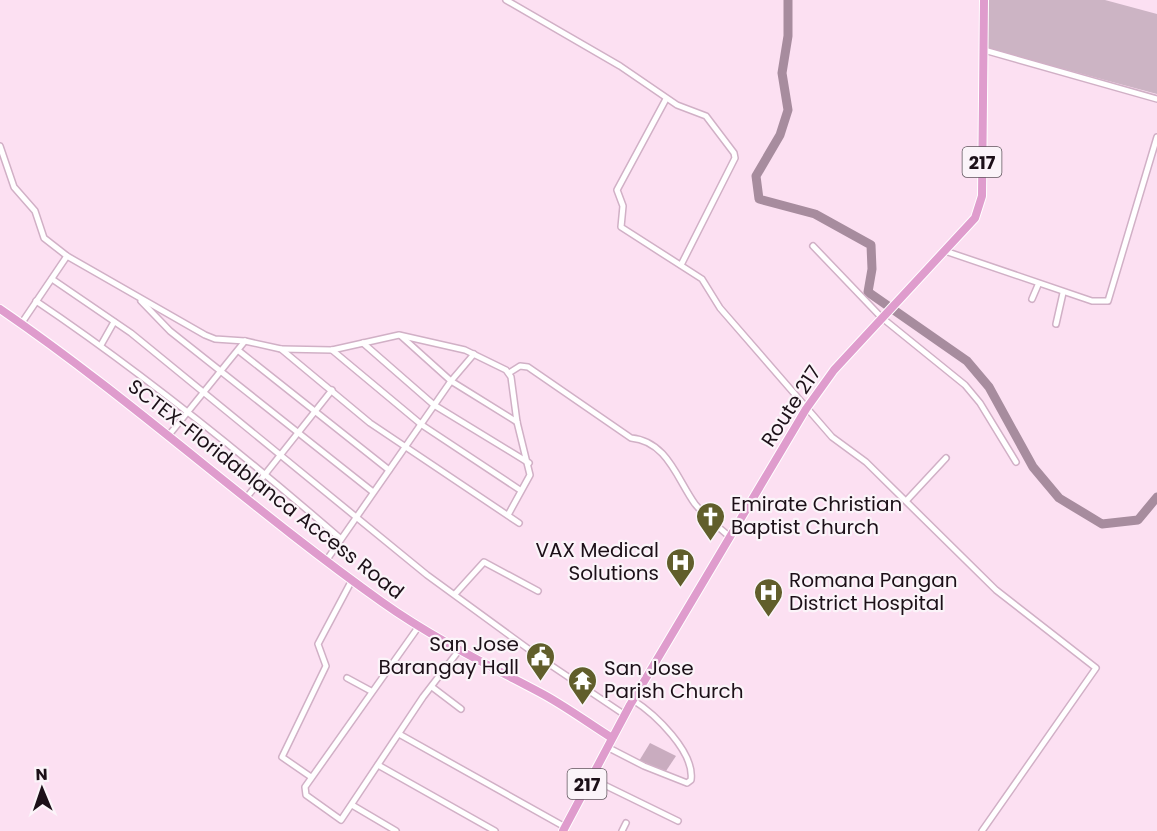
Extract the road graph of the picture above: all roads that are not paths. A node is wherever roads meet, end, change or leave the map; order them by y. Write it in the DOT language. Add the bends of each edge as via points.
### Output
graph roads {
  1 [pos="506,0"];
  2 [pos="984,0"];
  3 [pos="984,50"];
  4 [pos="666,99"];
  5 [pos="1157,99"];
  6 [pos="1157,137"];
  7 [pos="0,146"];
  8 [pos="813,246"];
  9 [pos="945,252"];
  10 [pos="67,256"];
  11 [pos="681,265"];
  12 [pos="52,279"];
  13 [pos="1038,285"];
  14 [pos="1063,292"];
  15 [pos="139,298"];
  16 [pos="1032,299"];
  17 [pos="36,301"];
  18 [pos="0,309"];
  19 [pos="883,315"];
  20 [pos="114,322"];
  21 [pos="21,324"];
  22 [pos="1056,324"];
  23 [pos="399,335"];
  24 [pos="245,341"];
  25 [pos="363,343"];
  26 [pos="101,345"];
  27 [pos="281,349"];
  28 [pos="332,350"];
  29 [pos="238,351"];
  30 [pos="474,354"];
  31 [pos="221,371"];
  32 [pos="509,373"];
  33 [pos="451,381"];
  34 [pos="332,390"];
  35 [pos="204,392"];
  36 [pos="434,405"];
  37 [pos="806,409"];
  38 [pos="313,412"];
  39 [pos="187,413"];
  40 [pos="517,422"];
  41 [pos="422,424"];
  42 [pos="169,435"];
  43 [pos="298,435"];
  44 [pos="405,448"];
  45 [pos="281,456"];
  46 [pos="946,458"];
  47 [pos="1016,462"];
  48 [pos="529,463"];
  49 [pos="389,470"];
  50 [pos="265,475"];
  51 [pos="520,490"];
  52 [pos="373,492"];
  53 [pos="247,497"];
  54 [pos="907,500"];
  55 [pos="508,515"];
  56 [pos="357,516"];
  57 [pos="519,524"];
  58 [pos="730,537"];
  59 [pos="341,539"];
  60 [pos="326,561"];
  61 [pos="352,580"];
  62 [pos="538,591"];
  63 [pos="455,594"];
  64 [pos="419,626"];
  65 [pos="460,649"];
  66 [pos="347,678"];
  67 [pos="432,687"];
  68 [pos="371,691"];
  69 [pos="633,700"];
  70 [pos="461,709"];
  71 [pos="625,715"];
  72 [pos="399,734"];
  73 [pos="612,738"];
  74 [pos="607,747"];
  75 [pos="378,765"];
  76 [pos="311,777"];
  77 [pos="590,778"];
  78 [pos="352,805"];
  79 [pos="678,821"];
  80 [pos="626,823"];
  81 [pos="483,825"];
  82 [pos="564,829"];
  83 [pos="396,831"];
  84 [pos="479,831"];
  85 [pos="495,831"];
  86 [pos="622,831"];
  87 [pos="982,831"];
  1 -- 4 [label="street" via="620,66"];
  2 -- 3 [label="main road, Route 217 / 217"];
  3 -- 5 [label="street"];
  3 -- 9 [label="main road, Route 217 / 217" via="982,196 975,218"];
  4 -- 11 [label="street" via="616,193 623,206 621,227"];
  4 -- 11 [label="street" via="709,118 735,156"];
  6 -- 14 [label="street" via="1108,301 1100,303"];
  7 -- 10 [label="street" via="14,188 35,210 44,238"];
  8 -- 19 [label="street"];
  9 -- 13 [label="street"];
  9 -- 19 [label="main road, Route 217 / 217"];
  10 -- 12 [label="street"];
  10 -- 15 [label="street"];
  11 -- 37 [label="street" via="702,279 720,309"];
  12 -- 17 [label="street"];
  12 -- 20 [label="street"];
  13 -- 14 [label="street"];
  13 -- 16 [label="street"];
  14 -- 22 [label="street"];
  15 -- 24 [label="street" via="214,339"];
  15 -- 31 [label="street" via="153,316"];
  17 -- 21 [label="street"];
  17 -- 26 [label="street"];
  18 -- 21 [label="main road, SCTEX-Floridablanca Access Road"];
  19 -- 37 [label="main road, Route 217 / 217" via="834,370"];
  19 -- 47 [label="street" via="965,385 981,403"];
  20 -- 26 [label="street"];
  20 -- 35 [label="street"];
  21 -- 42 [label="main road, SCTEX-Floridablanca Access Road"];
  23 -- 25 [label="street"];
  23 -- 30 [label="street"];
  23 -- 33 [label="street"];
  24 -- 27 [label="street"];
  24 -- 29 [label="street"];
  25 -- 28 [label="street"];
  25 -- 36 [label="street"];
  26 -- 39 [label="street"];
  27 -- 28 [label="street"];
  27 -- 34 [label="street"];
  28 -- 41 [label="street"];
  29 -- 31 [label="street"];
  29 -- 38 [label="street"];
  30 -- 32 [label="street"];
  30 -- 33 [label="street"];
  31 -- 35 [label="street"];
  31 -- 43 [label="street"];
  32 -- 40 [label="street"];
  32 -- 58 [label="street" via="520,366 528,367 631,438 662,453 694,503"];
  33 -- 36 [label="street"];
  33 -- 40 [label="street"];
  34 -- 38 [label="street"];
  34 -- 44 [label="street"];
  35 -- 39 [label="street"];
  35 -- 45 [label="street"];
  36 -- 41 [label="street"];
  36 -- 48 [label="street"];
  37 -- 54 [label="street" via="832,437"];
  37 -- 58 [label="main road, Route 217 / 217"];
  38 -- 43 [label="street"];
  38 -- 49 [label="street"];
  39 -- 42 [label="street"];
  39 -- 50 [label="street"];
  40 -- 48 [label="street"];
  41 -- 44 [label="street"];
  41 -- 51 [label="street"];
  42 -- 53 [label="main road, SCTEX-Floridablanca Access Road"];
  43 -- 45 [label="street"];
  43 -- 52 [label="street"];
  44 -- 49 [label="street"];
  44 -- 55 [label="street"];
  45 -- 50 [label="street"];
  45 -- 56 [label="street"];
  46 -- 54 [label="street"];
  48 -- 51 [label="street" via="530,478"];
  49 -- 52 [label="street"];
  50 -- 53 [label="street"];
  50 -- 59 [label="street"];
  51 -- 55 [label="street"];
  52 -- 56 [label="street"];
  53 -- 60 [label="main road, SCTEX-Floridablanca Access Road"];
  54 -- 87 [label="street" via="996,590 1096,668"];
  55 -- 57 [label="street"];
  56 -- 59 [label="street"];
  56 -- 63 [label="street"];
  58 -- 69 [label="main road, Route 217 / 217"];
  59 -- 60 [label="street"];
  60 -- 61 [label="main road, SCTEX-Floridablanca Access Road"];
  61 -- 64 [label="main road, SCTEX-Floridablanca Access Road"];
  61 -- 76 [label="street" via="318,644 326,666 282,757"];
  62 -- 63 [label="street" via="484,562"];
  63 -- 71 [label="street"];
  64 -- 65 [label="main road, SCTEX-Floridablanca Access Road"];
  64 -- 68 [label="street"];
  65 -- 67 [label="street"];
  65 -- 73 [label="main road, SCTEX-Floridablanca Access Road"];
  66 -- 68 [label="street"];
  67 -- 70 [label="street"];
  67 -- 72 [label="street"];
  68 -- 76 [label="street"];
  69 -- 71 [label="main road, Route 217 / 217"];
  69 -- 74 [label="street" via="657,717 683,752 691,780 687,783 648,768"];
  71 -- 73 [label="main road, Route 217 / 217"];
  72 -- 75 [label="street"];
  72 -- 82 [label="street"];
  73 -- 74 [label="main road, Route 217 / 217"];
  74 -- 77 [label="main road, Route 217 / 217"];
  75 -- 78 [label="street"];
  75 -- 81 [label="street"];
  76 -- 78 [label="street" via="305,791 319,806 341,820"];
  77 -- 79 [label="street"];
  77 -- 82 [label="main road, Route 217 / 217"];
  78 -- 83 [label="street"];
  80 -- 86 [label="street"];
  81 -- 84 [label="street"];
  81 -- 85 [label="street"];
}
